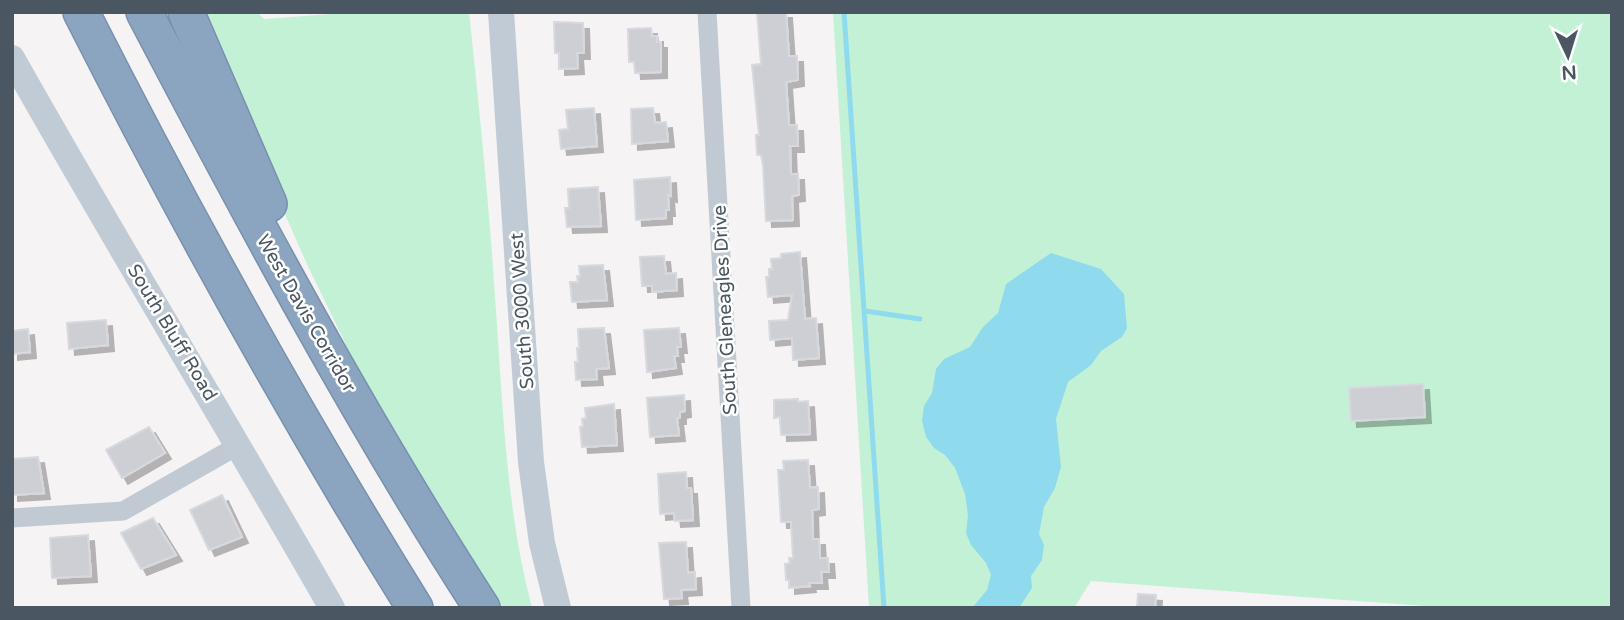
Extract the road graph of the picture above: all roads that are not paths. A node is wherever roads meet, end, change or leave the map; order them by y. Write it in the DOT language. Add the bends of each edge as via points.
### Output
graph roads {
  1 [pos="57,12"];
  2 [pos="81,12"];
  3 [pos="144,12"];
  4 [pos="186,12"];
  5 [pos="501,12"];
  6 [pos="707,12"];
  7 [pos="12,58"];
  8 [pos="336,365"];
  9 [pos="280,382"];
  10 [pos="239,445"];
  11 [pos="12,518"];
  12 [pos="332,608"];
  13 [pos="415,608"];
  14 [pos="482,608"];
  15 [pos="558,608"];
  16 [pos="741,608"];
  1 -- 9 [label="highway" via="235,323"];
  2 -- 9 [label="highway" via="158,165"];
  3 -- 8 [label="highway, West Davis Corridor"];
  4 -- 8 [label="highway" via="307,287"];
  5 -- 15 [label="street, South 3000 West" via="531,462 542,543"];
  6 -- 16 [label="street, South Gleneagles Drive"];
  7 -- 10 [label="street, South Bluff Road"];
  8 -- 14 [label="highway, West Davis Corridor"];
  9 -- 13 [label="highway"];
  10 -- 11 [label="street" via="123,511"];
  10 -- 12 [label="street, South Bluff Road"];
}
